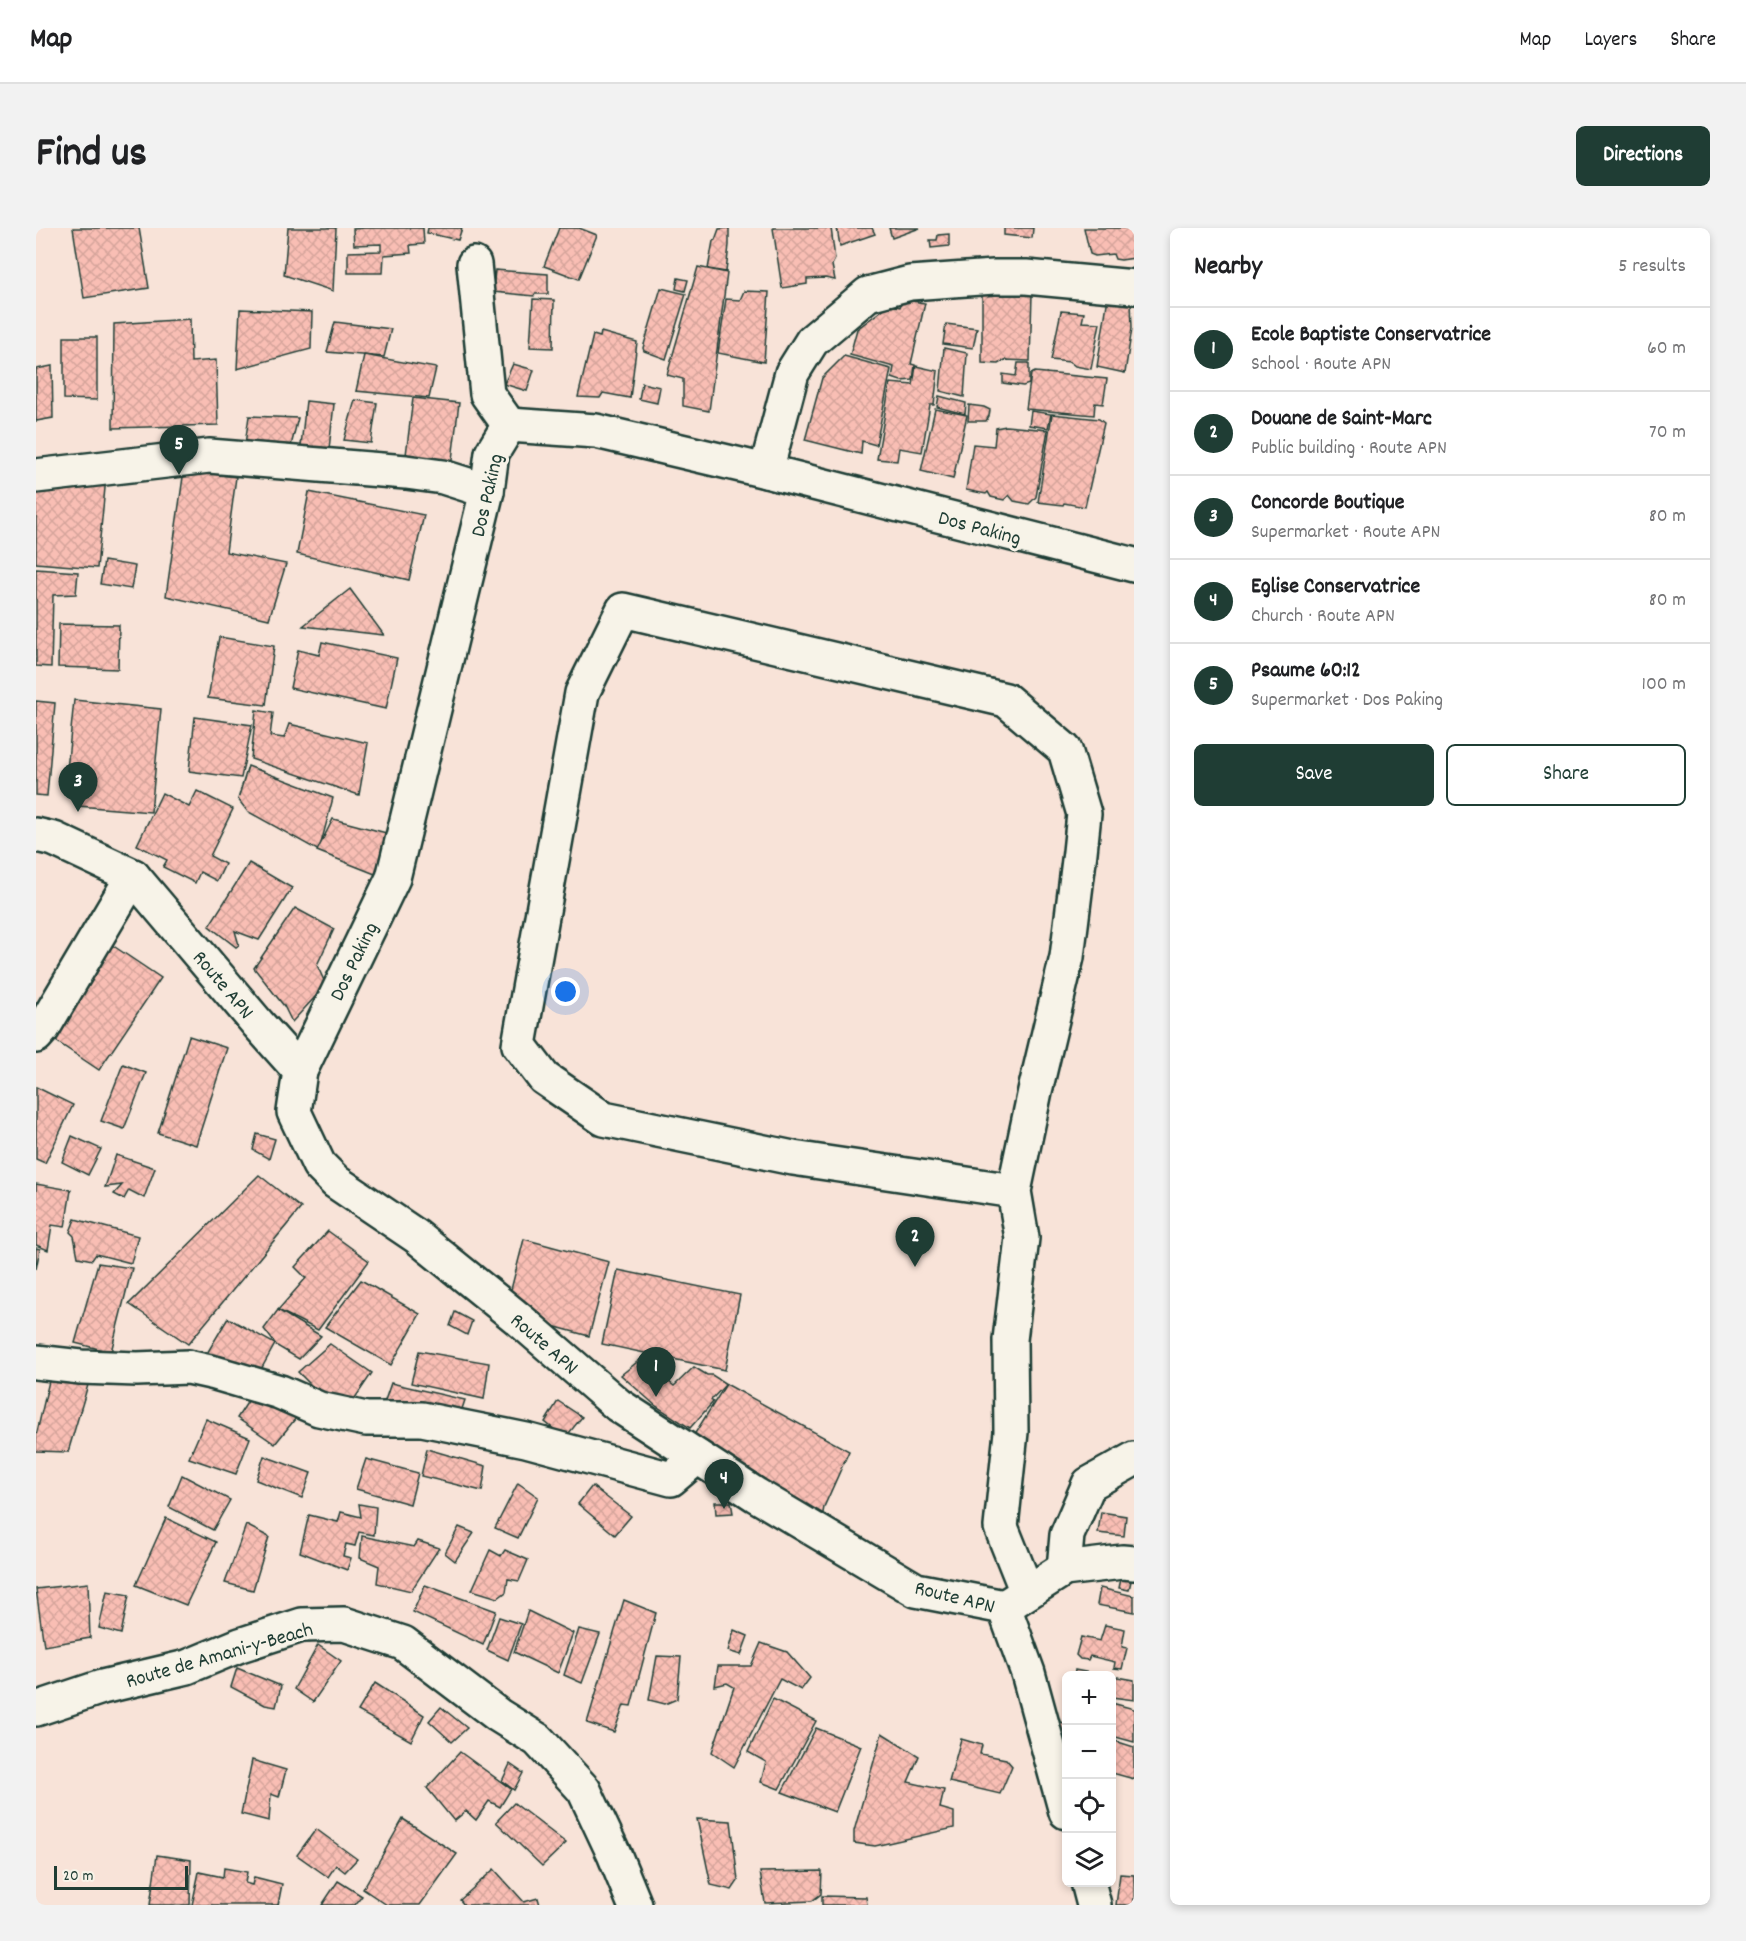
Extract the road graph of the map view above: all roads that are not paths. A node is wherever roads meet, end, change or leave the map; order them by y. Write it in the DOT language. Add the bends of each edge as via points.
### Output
graph roads {
  1 [pos="474,264"];
  2 [pos="1134,287"];
  3 [pos="509,425"];
  4 [pos="766,471"];
  5 [pos="36,476"];
  6 [pos="487,491"];
  7 [pos="1134,565"];
  8 [pos="36,835"];
  9 [pos="133,876"];
  10 [pos="36,1036"];
  11 [pos="300,1071"];
  12 [pos="1014,1191"];
  13 [pos="36,1362"];
  14 [pos="697,1457"];
  15 [pos="1134,1459"];
  16 [pos="1134,1563"];
  17 [pos="1064,1569"];
  18 [pos="1016,1599"];
  19 [pos="36,1709"];
  20 [pos="1062,1797"];
  21 [pos="1089,1887"];
  22 [pos="634,1905"];
  23 [pos="1094,1905"];
  1 -- 3 [label="street" via="487,394"];
  2 -- 4 [label="street" via="994,277 910,283 868,294 812,341 792,373"];
  3 -- 4 [label="street, Dos Paking" via="596,431"];
  3 -- 6 [label="street, Dos Paking" via="492,453"];
  4 -- 7 [label="street, Dos Paking"];
  5 -- 6 [label="street" via="209,456 406,472 443,477"];
  6 -- 11 [label="street, Dos Paking" via="393,878"];
  8 -- 9 [label="street, Route APN" via="54,839"];
  9 -- 10 [label="street"];
  9 -- 11 [label="street, Route APN"];
  11 -- 14 [label="street, Route APN" via="294,1112 324,1171 425,1243 618,1405"];
  12 -- 12 [label="street" via="793,1158 604,1119 544,1078 519,1045 582,693 623,610 1006,700 1065,750 1084,814 1077,876 1067,957"];
  12 -- 18 [label="street" via="1022,1238 1010,1340 1011,1432 1001,1527"];
  13 -- 14 [label="street" via="81,1367 188,1367 280,1392 320,1409 366,1419 434,1421 526,1440 671,1479"];
  14 -- 18 [label="street, Route APN" via="916,1590"];
  15 -- 17 [label="street" via="1089,1484 1067,1534"];
  16 -- 17 [label="street"];
  17 -- 18 [label="street"];
  18 -- 20 [label="street, Route APN" via="1028,1673"];
  19 -- 22 [label="street, Route de Amani-y-Beach" via="102,1687 187,1667 303,1625 344,1624 403,1643 498,1716 538,1740 584,1790"];
  21 -- 23 [label="street"];
}
